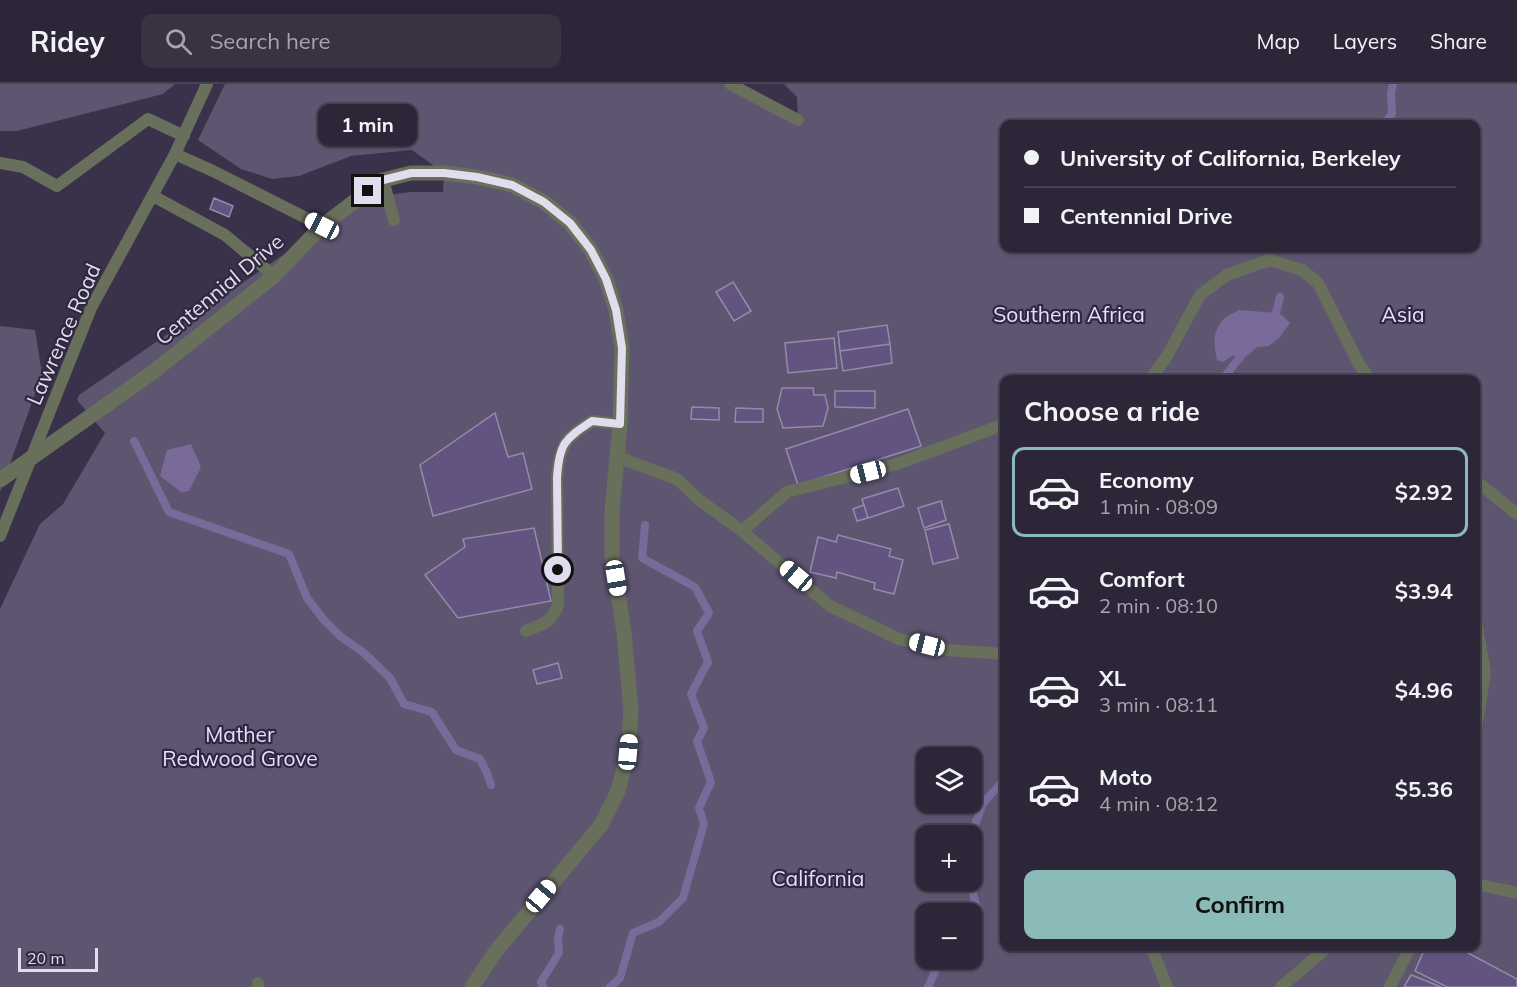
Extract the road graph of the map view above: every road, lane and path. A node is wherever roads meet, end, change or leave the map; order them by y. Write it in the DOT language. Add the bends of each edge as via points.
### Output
graph roads {
  1 [pos="207,84"];
  2 [pos="730,84"];
  3 [pos="798,120"];
  4 [pos="184,136"];
  5 [pos="175,154"];
  6 [pos="0,163"];
  7 [pos="383,180"];
  8 [pos="153,196"];
  9 [pos="394,220"];
  10 [pos="322,226"];
  11 [pos="274,276"];
  12 [pos="1359,364"];
  13 [pos="1154,375"];
  14 [pos="1358,375"];
  15 [pos="1367,375"];
  16 [pos="620,424"];
  17 [pos="1000,426"];
  18 [pos="617,457"];
  19 [pos="0,480"];
  20 [pos="1480,484"];
  21 [pos="1517,514"];
  22 [pos="742,531"];
  23 [pos="0,536"];
  24 [pos="526,631"];
  25 [pos="1480,644"];
  26 [pos="1000,654"];
  27 [pos="1480,704"];
  28 [pos="1480,885"];
  29 [pos="1517,893"];
  30 [pos="1153,951"];
  31 [pos="1323,951"];
  32 [pos="1408,951"];
  33 [pos="472,987"];
  34 [pos="1167,987"];
  35 [pos="1281,987"];
  36 [pos="1390,987"];
  1 -- 4 [label="lane, Lawrence Road"];
  2 -- 3 [label="lane"];
  4 -- 5 [label="lane, Lawrence Road"];
  4 -- 6 [label="lane" via="148,118 57,186 23,168"];
  5 -- 8 [label="lane, Lawrence Road"];
  5 -- 10 [label="lane"];
  7 -- 9 [label="lane"];
  7 -- 10 [label="street, Centennial Drive"];
  7 -- 16 [label="street, Centennial Drive" via="411,173 444,173 512,185 544,202 570,223 591,250 616,310 622,348"];
  8 -- 11 [label="lane" via="225,235"];
  8 -- 23 [label="lane, Lawrence Road" via="91,308"];
  10 -- 11 [label="street, Centennial Drive"];
  11 -- 19 [label="street, Centennial Drive, bridge" via="153,372"];
  12 -- 13 [label="lane" via="1318,283 1302,270 1269,260 1227,275 1200,295"];
  12 -- 14 [label="lane"];
  12 -- 15 [label="lane"];
  16 -- 18 [label="street, Centennial Drive"];
  16 -- 24 [label="lane" via="592,421 564,443 557,465 558,605 554,616"];
  17 -- 22 [label="lane" via="897,464 788,492"];
  18 -- 22 [label="lane" via="677,479"];
  18 -- 33 [label="street, Centennial Drive" via="612,555 631,711 628,752 618,791 601,825 496,951"];
  20 -- 21 [label="lane"];
  22 -- 26 [label="lane" via="830,606 876,629 899,639 947,650"];
  25 -- 27 [label="lane" via="1485,673"];
  28 -- 29 [label="lane"];
  30 -- 34 [label="lane"];
  31 -- 35 [label="lane"];
  32 -- 36 [label="lane"];
}
